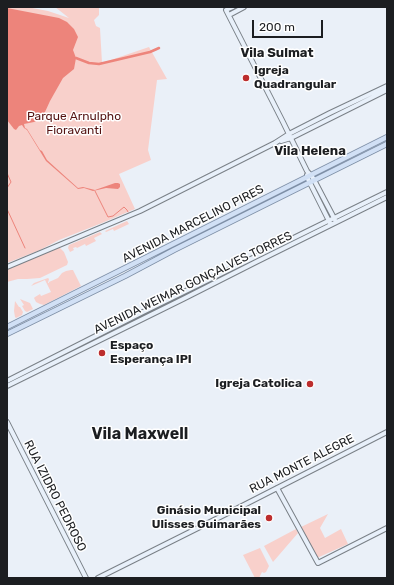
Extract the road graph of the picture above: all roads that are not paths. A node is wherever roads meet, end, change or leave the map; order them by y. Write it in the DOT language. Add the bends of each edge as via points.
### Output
graph roads {
  1 [pos="233,7"];
  2 [pos="244,7"];
  3 [pos="229,15"];
  4 [pos="387,86"];
  5 [pos="387,90"];
  6 [pos="290,136"];
  7 [pos="387,137"];
  8 [pos="387,144"];
  9 [pos="309,176"];
  10 [pos="312,182"];
  11 [pos="387,192"];
  12 [pos="387,197"];
  13 [pos="232,215"];
  14 [pos="235,220"];
  15 [pos="332,222"];
  16 [pos="196,233"];
  17 [pos="198,238"];
  18 [pos="7,267"];
  19 [pos="46,308"];
  20 [pos="48,313"];
  21 [pos="7,328"];
  22 [pos="7,334"];
  23 [pos="7,381"];
  24 [pos="7,386"];
  25 [pos="7,422"];
  26 [pos="387,432"];
  27 [pos="277,488"];
  28 [pos="387,528"];
  29 [pos="86,578"];
  30 [pos="98,578"];
  1 -- 3 [label="main road" via="226,10"];
  2 -- 3 [label="main road"];
  3 -- 6 [label="main road"];
  4 -- 6 [label="main road" via="330,113"];
  5 -- 6 [label="main road"];
  6 -- 9 [label="main road"];
  6 -- 18 [label="main road" via="128,217"];
  7 -- 9 [label="main road, AVENIDA MARCELINO PIRES"];
  8 -- 10 [label="main road, AVENIDA MARCELINO PIRES"];
  9 -- 10 [label="main road"];
  9 -- 13 [label="main road, AVENIDA MARCELINO PIRES"];
  10 -- 14 [label="main road, AVENIDA MARCELINO PIRES"];
  10 -- 15 [label="main road"];
  11 -- 15 [label="main road, AVENIDA WEIMAR GONÇALVES TORRES"];
  12 -- 15 [label="main road, AVENIDA WEIMAR GONÇALVES TORRES"];
  13 -- 14 [label="main road"];
  13 -- 16 [label="main road, AVENIDA MARCELINO PIRES"];
  14 -- 17 [label="main road, AVENIDA MARCELINO PIRES"];
  15 -- 23 [label="main road, AVENIDA WEIMAR GONÇALVES TORRES" via="143,312"];
  15 -- 24 [label="main road, AVENIDA WEIMAR GONÇALVES TORRES"];
  16 -- 17 [label="main road"];
  16 -- 19 [label="main road, AVENIDA MARCELINO PIRES"];
  17 -- 20 [label="main road, AVENIDA MARCELINO PIRES"];
  19 -- 20 [label="main road"];
  19 -- 21 [label="main road, AVENIDA MARCELINO PIRES"];
  20 -- 22 [label="main road, AVENIDA MARCELINO PIRES"];
  25 -- 29 [label="main road, RUA IZIDRO PEDROSO"];
  26 -- 27 [label="main road, RUA MONTE ALEGRE"];
  27 -- 28 [label="main road" via="318,563"];
  27 -- 30 [label="main road, RUA MONTE ALEGRE"];
}
